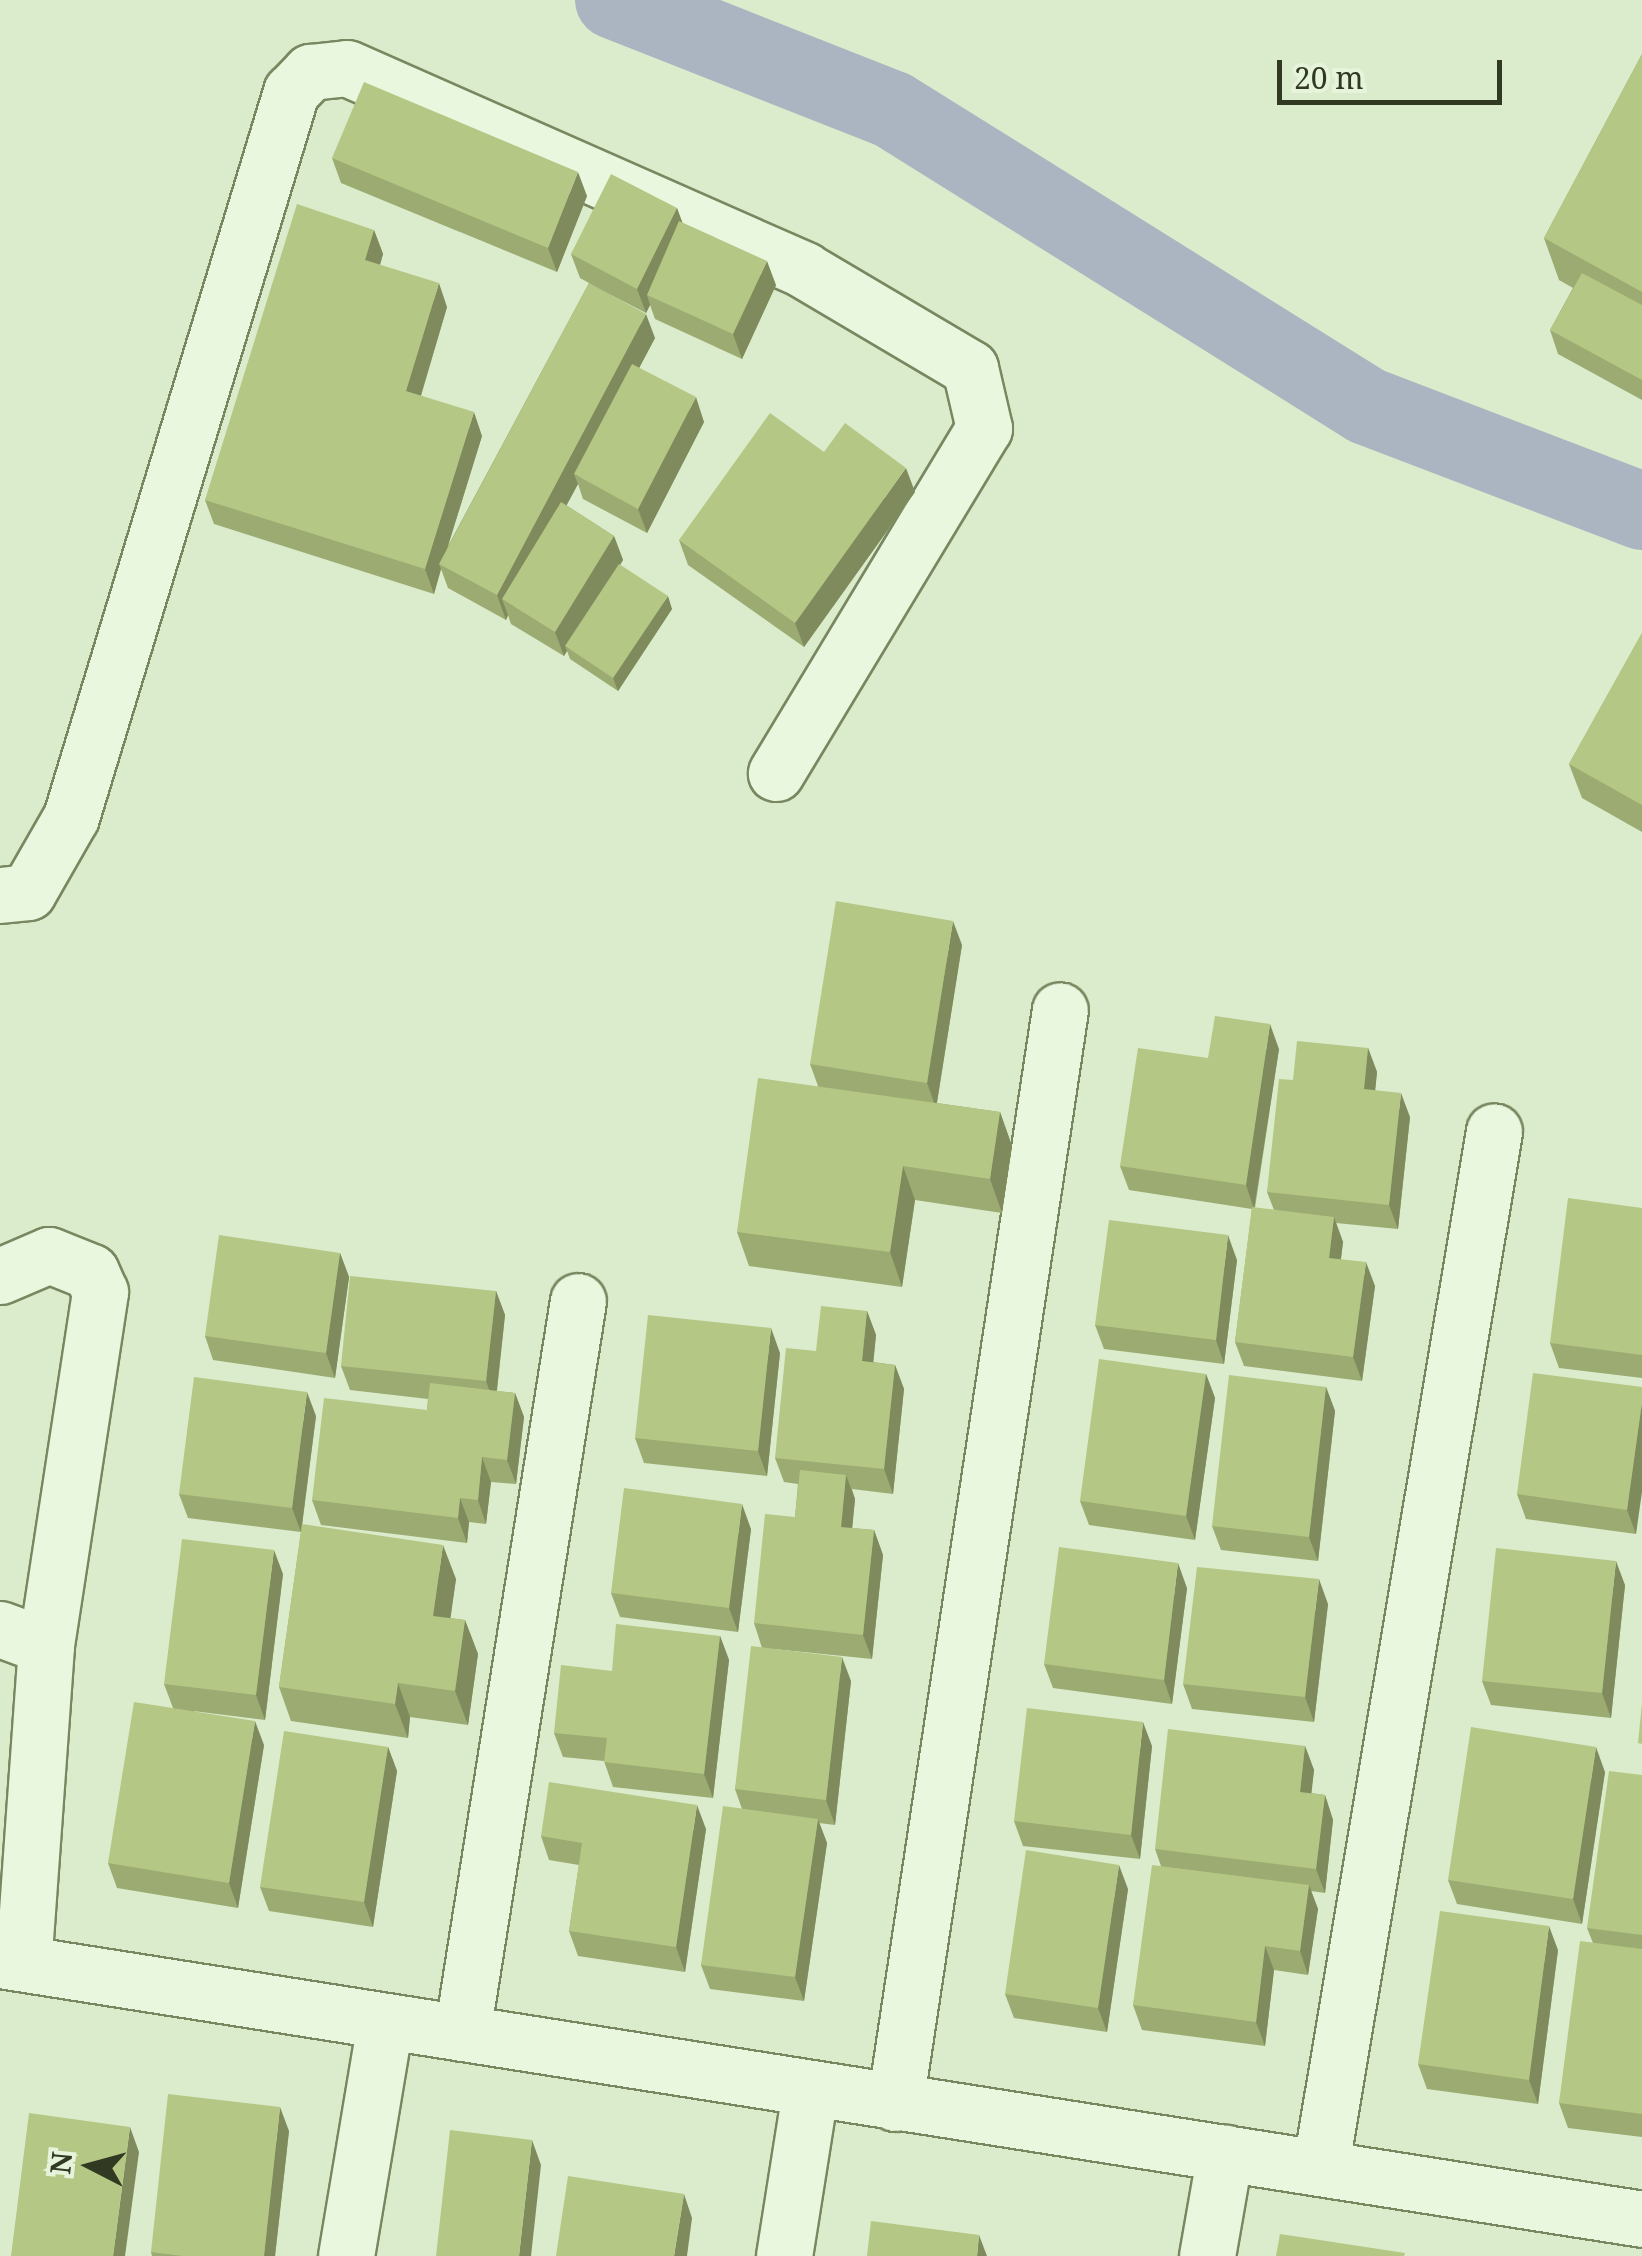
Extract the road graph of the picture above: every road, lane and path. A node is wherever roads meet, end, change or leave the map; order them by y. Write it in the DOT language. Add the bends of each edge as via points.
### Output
graph roads {
  1 [pos="776,773"];
  2 [pos="0,895"];
  3 [pos="1060,1010"];
  4 [pos="1494,1131"];
  5 [pos="0,1276"];
  6 [pos="578,1301"];
  7 [pos="23,1637"];
  8 [pos="12,1961"];
  9 [pos="386,2023"];
  10 [pos="462,2034"];
  11 [pos="810,2092"];
  12 [pos="895,2103"];
  13 [pos="1225,2153"];
  14 [pos="1321,2164"];
  15 [pos="1635,2231"];
  16 [pos="346,2256"];
  17 [pos="784,2256"];
  18 [pos="1208,2256"];
  1 -- 2 [label="street" via="984,428 970,368 786,262 347,68 310,72 291,92 71,817 28,892"];
  3 -- 12 [label="street"];
  4 -- 14 [label="street"];
  5 -- 7 [label="street" via="49,1255 91,1272 100,1292"];
  6 -- 10 [label="street"];
  7 -- 8 [label="street"];
  8 -- 9 [label="street"];
  9 -- 10 [label="street"];
  9 -- 16 [label="street"];
  10 -- 11 [label="street"];
  11 -- 12 [label="street"];
  11 -- 17 [label="street"];
  12 -- 13 [label="street"];
  13 -- 14 [label="street"];
  13 -- 18 [label="street"];
  14 -- 15 [label="street"];
}
